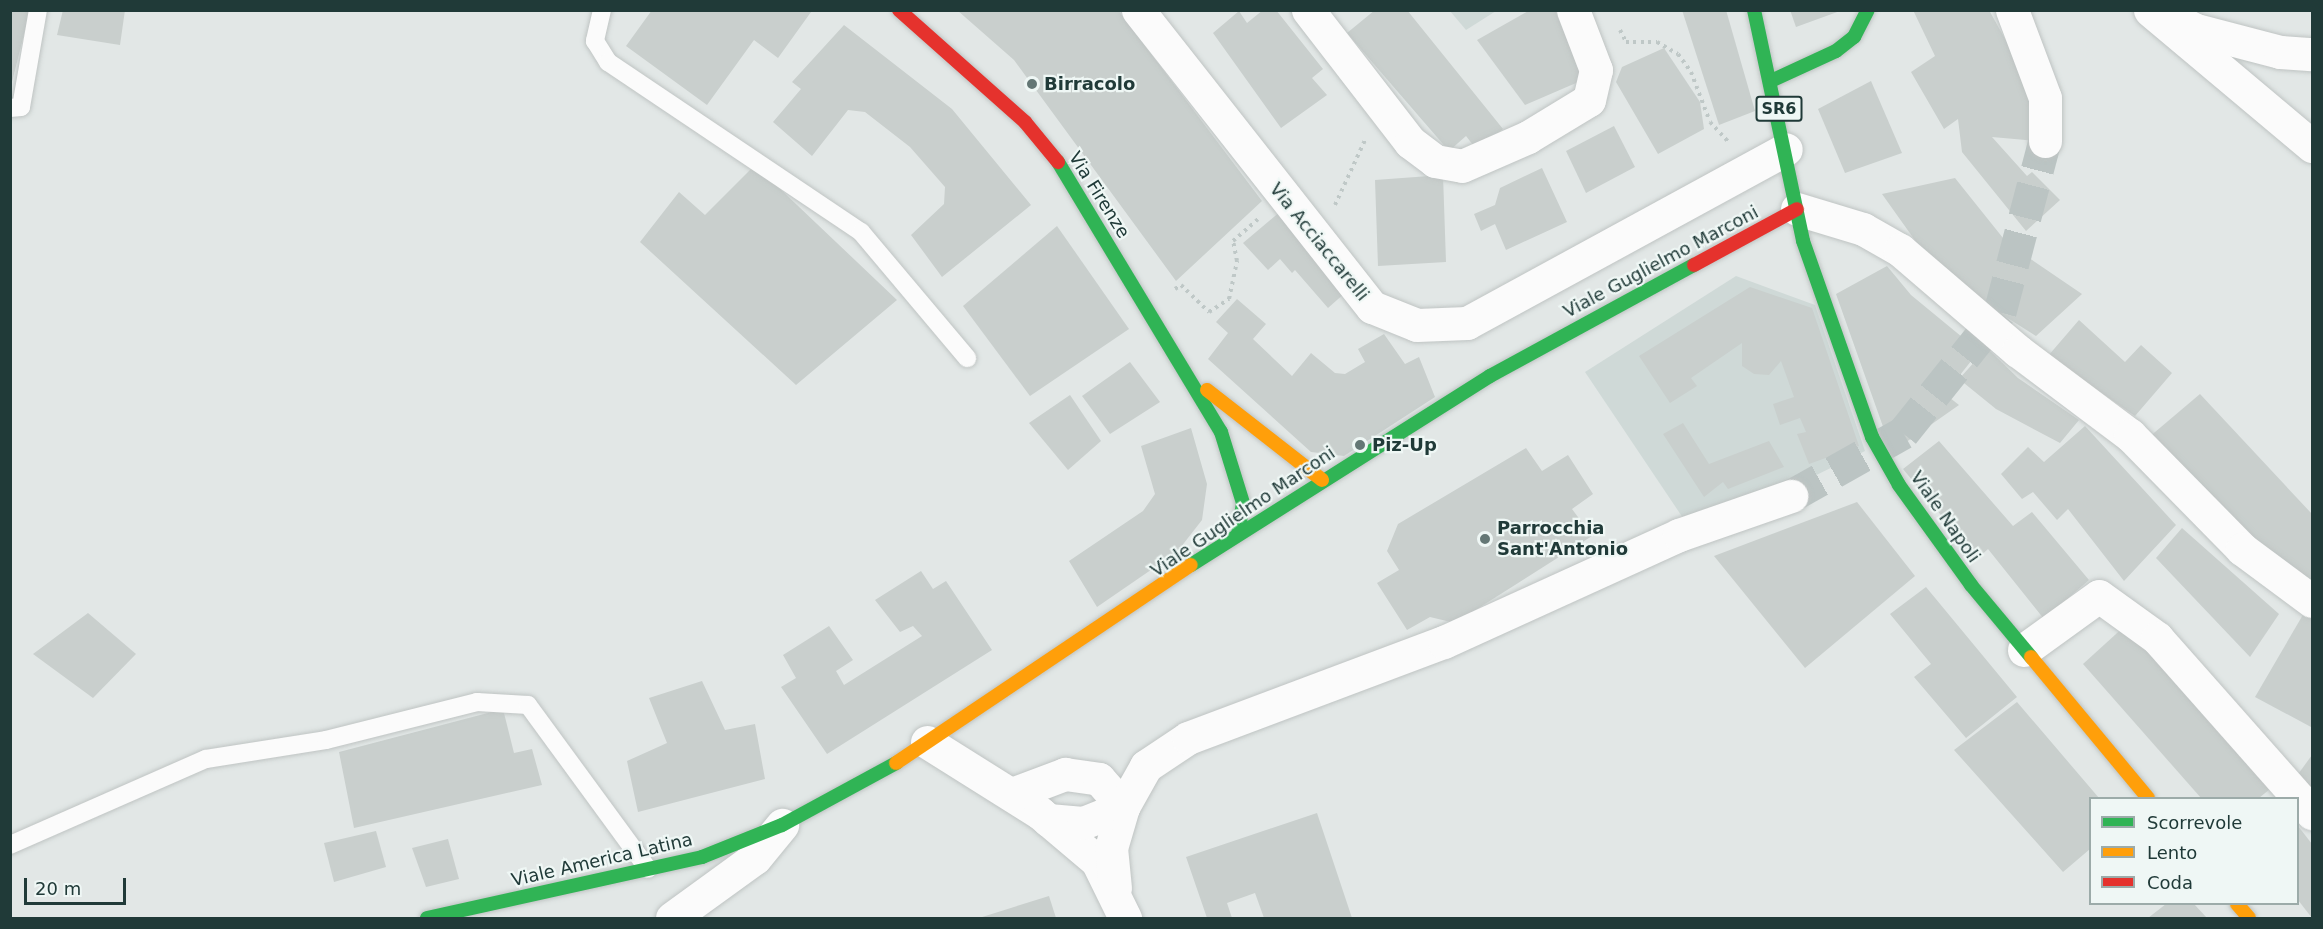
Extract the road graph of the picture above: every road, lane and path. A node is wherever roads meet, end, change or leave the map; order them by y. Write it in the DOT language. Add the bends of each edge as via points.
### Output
graph roads {
  1 [pos="38,10"];
  2 [pos="602,10"];
  3 [pos="899,10"];
  4 [pos="1138,10"];
  5 [pos="1308,10"];
  6 [pos="1754,10"];
  7 [pos="1868,10"];
  8 [pos="2012,10"];
  9 [pos="2150,10"];
  10 [pos="2161,10"];
  11 [pos="1576,17"];
  12 [pos="2313,54"];
  13 [pos="1773,80"];
  14 [pos="1381,105"];
  15 [pos="10,108"];
  16 [pos="2045,141"];
  17 [pos="2313,146"];
  18 [pos="1786,149"];
  19 [pos="1728,150"];
  20 [pos="1282,197"];
  21 [pos="1797,209"];
  22 [pos="1318,241"];
  23 [pos="1168,294"];
  24 [pos="968,358"];
  25 [pos="1188,373"];
  26 [pos="1322,480"];
  27 [pos="1791,496"];
  28 [pos="1238,533"];
  29 [pos="2313,601"];
  30 [pos="2024,650"];
  31 [pos="927,742"];
  32 [pos="2284,793"];
  33 [pos="1012,794"];
  34 [pos="2147,797"];
  35 [pos="2299,803"];
  36 [pos="1122,807"];
  37 [pos="2313,813"];
  38 [pos="1048,820"];
  39 [pos="782,825"];
  40 [pos="10,845"];
  41 [pos="648,869"];
  42 [pos="1120,904"];
  43 [pos="2239,905"];
  44 [pos="427,918"];
  45 [pos="672,918"];
  46 [pos="2249,918"];
  1 -- 15 [label="lane" via="21,107"];
  2 -- 24 [label="lane" via="596,41 608,62 861,232"];
  3 -- 25 [label="main road, Via Firenze" via="1025,122 1060,165"];
  4 -- 20 [label="street, Via Acciaccarelli"];
  5 -- 14 [label="street"];
  6 -- 13 [label="main road, SR6"];
  7 -- 13 [label="main road" via="1854,37 1836,51"];
  8 -- 16 [label="street" via="2045,98"];
  9 -- 17 [label="street"];
  10 -- 12 [label="street" via="2196,30 2280,52"];
  11 -- 14 [label="street" via="1596,70 1589,100 1528,137 1462,166 1435,162"];
  11 -- 19 [label="path" via="1610,11 1626,42 1657,42 1678,54 1691,72 1710,122 1728,140"];
  13 -- 18 [label="main road, SR6"];
  14 -- 22 [label="path"];
  18 -- 21 [label="main road, SR6"];
  18 -- 22 [label="street, Via Acciaccarelli" via="1467,323 1417,325 1372,308"];
  20 -- 22 [label="street, Via Acciaccarelli"];
  20 -- 23 [label="path" via="1233,242 1237,261 1228,299 1209,312 1181,285"];
  21 -- 26 [label="main road, Viale Guglielmo Marconi" via="1490,376"];
  21 -- 29 [label="street" via="1863,229 1900,250 2018,351 2130,435 2242,549"];
  21 -- 30 [label="main road, Viale Napoli" via="1872,437 1905,495"];
  25 -- 26 [label="main road" via="1259,436"];
  25 -- 28 [label="main road" via="1221,432 1238,477 1243,503"];
  26 -- 28 [label="main road, Viale Guglielmo Marconi"];
  27 -- 36 [label="street" via="1679,536 1444,642 1188,738 1146,766"];
  28 -- 31 [label="main road, Viale Guglielmo Marconi"];
  30 -- 32 [label="street" via="2099,596 2157,638"];
  30 -- 34 [label="main road, Viale Napoli"];
  31 -- 33 [label="street"];
  31 -- 39 [label="main road, Viale Guglielmo Marconi"];
  33 -- 36 [label="street" via="1065,774 1099,779"];
  33 -- 38 [label="street"];
  35 -- 37 [label="street"];
  36 -- 38 [label="street" via="1083,823"];
  36 -- 42 [label="street" via="1111,848"];
  38 -- 42 [label="street" via="1097,861"];
  39 -- 41 [label="main road, Viale America Latina" via="702,857"];
  39 -- 45 [label="street" via="755,858"];
  40 -- 41 [label="lane" via="206,759 326,740 477,702 528,705"];
  41 -- 44 [label="main road, Viale America Latina"];
  43 -- 46 [label="main road"];
}
